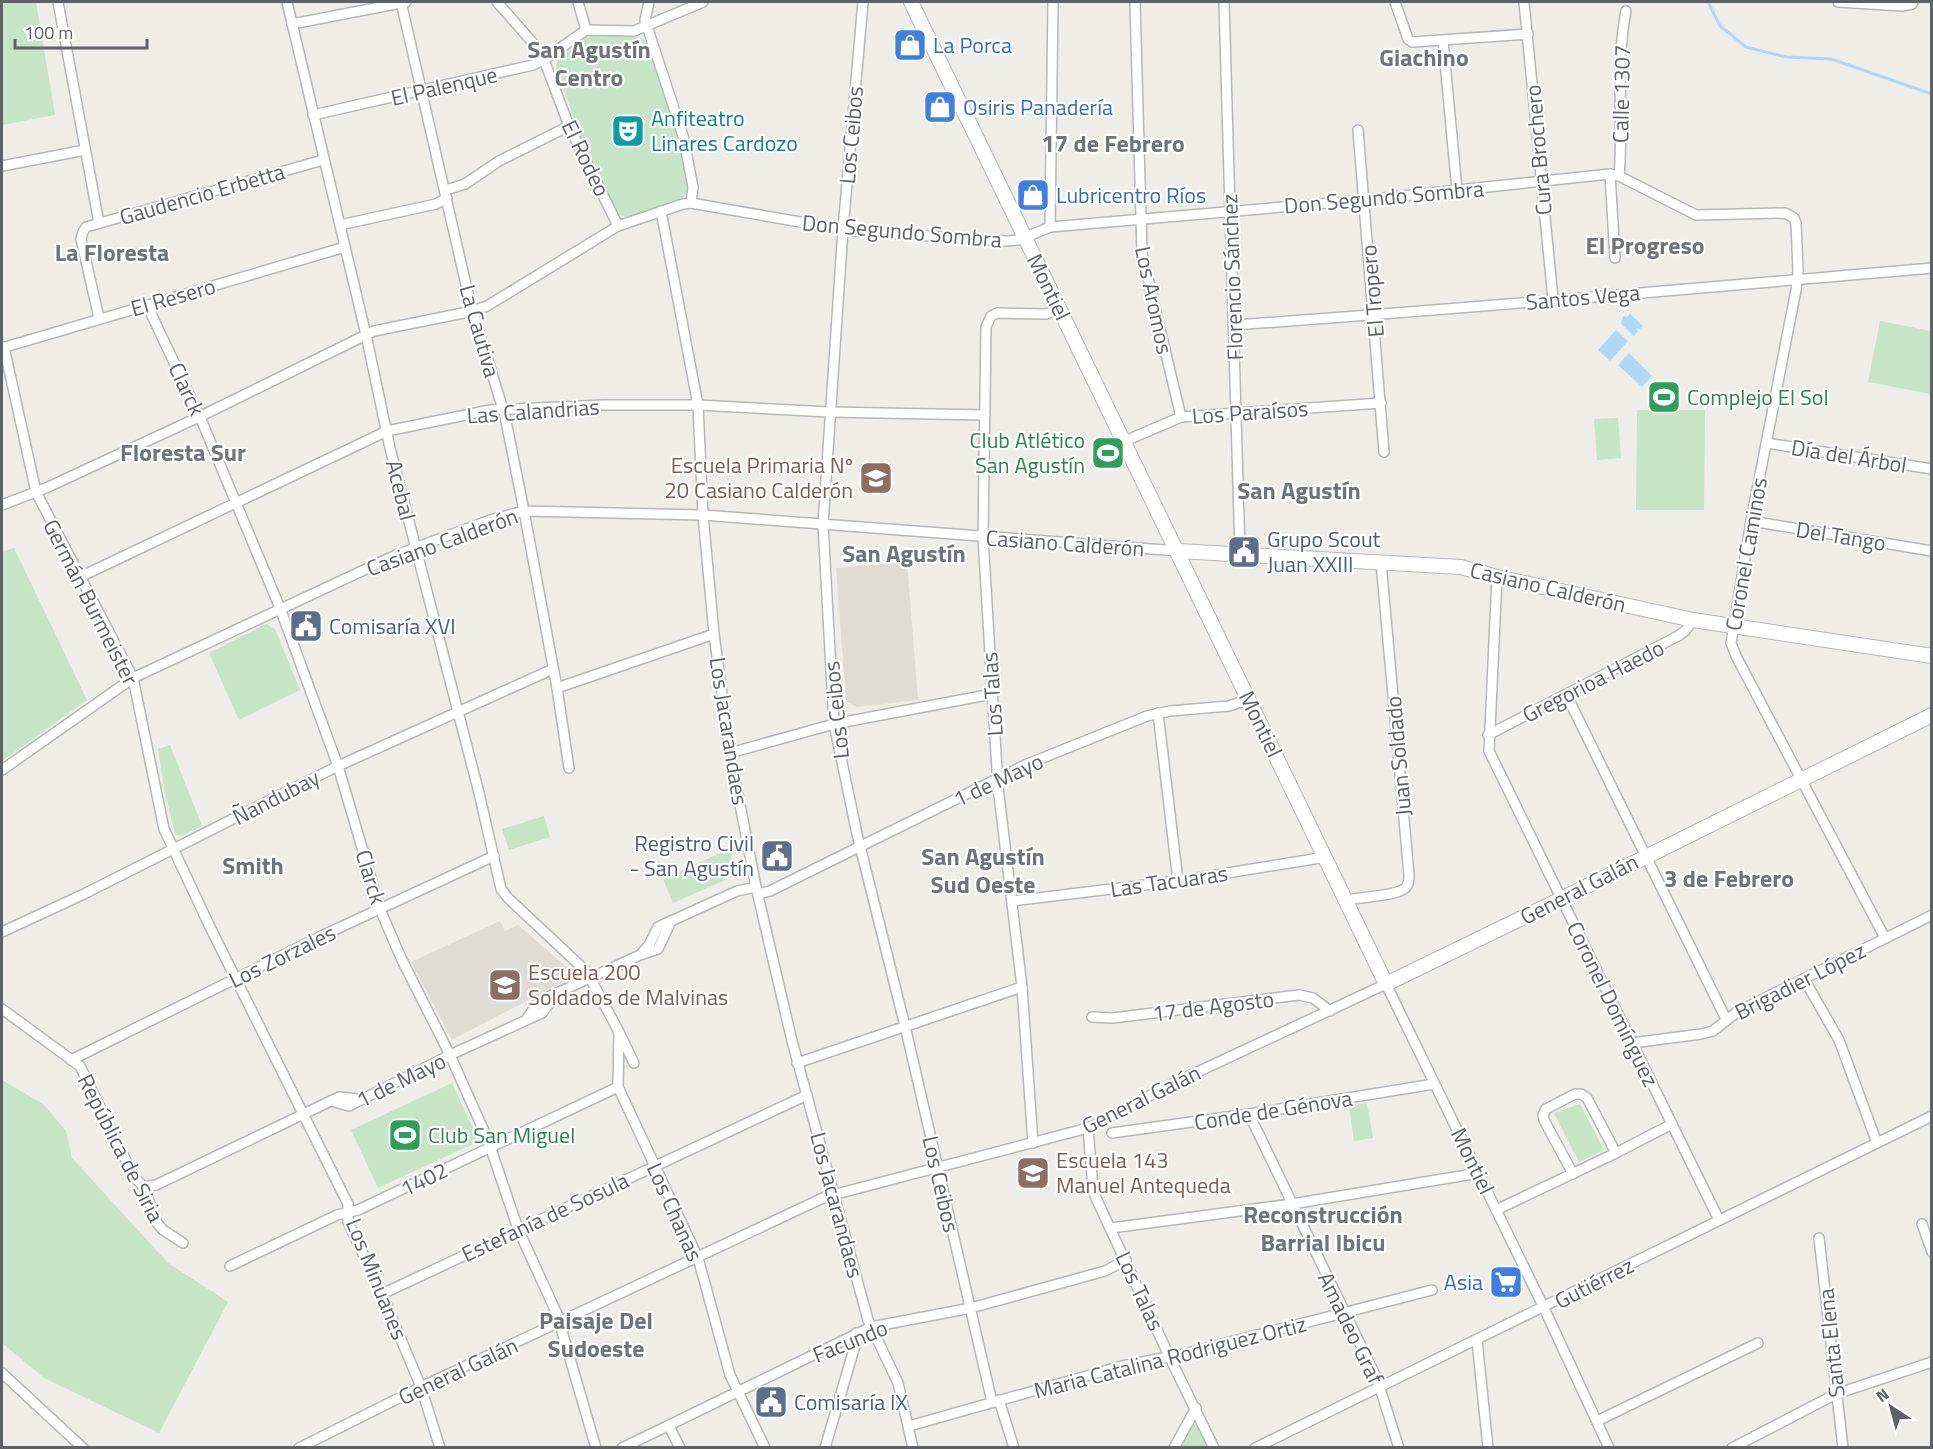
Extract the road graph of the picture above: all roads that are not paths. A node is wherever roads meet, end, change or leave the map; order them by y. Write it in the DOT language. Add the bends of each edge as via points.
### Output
graph roads {
  1 [pos="58,2"];
  2 [pos="287,2"];
  3 [pos="403,2"];
  4 [pos="497,2"];
  5 [pos="578,2"];
  6 [pos="649,2"];
  7 [pos="703,2"];
  8 [pos="863,2"];
  9 [pos="911,2"];
  10 [pos="1053,2"];
  11 [pos="1135,2"];
  12 [pos="1224,2"];
  13 [pos="1395,2"];
  14 [pos="1524,2"];
  15 [pos="1838,2"];
  16 [pos="1912,3"];
  17 [pos="1626,11"];
  18 [pos="292,24"];
  19 [pos="647,27"];
  20 [pos="586,30"];
  21 [pos="1528,34"];
  22 [pos="1443,41"];
  23 [pos="545,59"];
  24 [pos="423,91"];
  25 [pos="313,115"];
  26 [pos="569,126"];
  27 [pos="1358,130"];
  28 [pos="85,150"];
  29 [pos="324,160"];
  30 [pos="2,165"];
  31 [pos="1614,175"];
  32 [pos="1541,182"];
  33 [pos="1457,190"];
  34 [pos="447,194"];
  35 [pos="1364,200"];
  36 [pos="691,203"];
  37 [pos="661,211"];
  38 [pos="1230,211"];
  39 [pos="1141,218"];
  40 [pos="99,223"];
  41 [pos="340,225"];
  42 [pos="618,226"];
  43 [pos="1050,227"];
  44 [pos="843,230"];
  45 [pos="1025,238"];
  46 [pos="345,247"];
  47 [pos="1615,258"];
  48 [pos="1932,268"];
  49 [pos="1798,280"];
  50 [pos="1553,299"];
  51 [pos="147,305"];
  52 [pos="1060,310"];
  53 [pos="473,311"];
  54 [pos="1374,315"];
  55 [pos="99,318"];
  56 [pos="1234,325"];
  57 [pos="366,334"];
  58 [pos="3,347"];
  59 [pos="1381,403"];
  60 [pos="698,405"];
  61 [pos="503,409"];
  62 [pos="830,412"];
  63 [pos="1237,414"];
  64 [pos="984,415"];
  65 [pos="200,417"];
  66 [pos="1181,417"];
  67 [pos="387,431"];
  68 [pos="1125,441"];
  69 [pos="1766,443"];
  70 [pos="1384,452"];
  71 [pos="1932,469"];
  72 [pos="36,492"];
  73 [pos="236,504"];
  74 [pos="2,505"];
  75 [pos="524,511"];
  76 [pos="703,514"];
  77 [pos="1751,521"];
  78 [pos="823,524"];
  79 [pos="983,537"];
  80 [pos="416,548"];
  81 [pos="1178,551"];
  82 [pos="1932,551"];
  83 [pos="1240,554"];
  84 [pos="1381,562"];
  85 [pos="80,577"];
  86 [pos="1497,577"];
  87 [pos="280,608"];
  88 [pos="1693,620"];
  89 [pos="1734,626"];
  90 [pos="714,634"];
  91 [pos="1932,656"];
  92 [pos="553,669"];
  93 [pos="133,678"];
  94 [pos="557,688"];
  95 [pos="992,694"];
  96 [pos="1566,694"];
  97 [pos="1249,699"];
  98 [pos="457,712"];
  99 [pos="1158,713"];
  100 [pos="1930,719"];
  101 [pos="834,724"];
  102 [pos="1488,735"];
  103 [pos="730,753"];
  104 [pos="338,766"];
  105 [pos="569,768"];
  106 [pos="2,770"];
  107 [pos="999,778"];
  108 [pos="1803,779"];
  109 [pos="861,847"];
  110 [pos="172,848"];
  111 [pos="494,856"];
  112 [pos="1646,856"];
  113 [pos="1326,858"];
  114 [pos="1178,881"];
  115 [pos="757,891"];
  116 [pos="1561,899"];
  117 [pos="1346,900"];
  118 [pos="1012,901"];
  119 [pos="380,909"];
  120 [pos="1932,915"];
  121 [pos="2,933"];
  122 [pos="1885,938"];
  123 [pos="591,978"];
  124 [pos="236,979"];
  125 [pos="1804,979"];
  126 [pos="1386,984"];
  127 [pos="1022,987"];
  128 [pos="2,1010"];
  129 [pos="1330,1011"];
  130 [pos="1092,1017"];
  131 [pos="1726,1019"];
  132 [pos="904,1026"];
  133 [pos="619,1032"];
  134 [pos="1632,1043"];
  135 [pos="450,1055"];
  136 [pos="71,1060"];
  137 [pos="798,1062"];
  138 [pos="634,1063"];
  139 [pos="1434,1084"];
  140 [pos="618,1087"];
  141 [pos="807,1095"];
  142 [pos="1249,1114"];
  143 [pos="304,1115"];
  144 [pos="1932,1116"];
  145 [pos="1672,1124"];
  146 [pos="1088,1128"];
  147 [pos="1112,1133"];
  148 [pos="1033,1143"];
  149 [pos="1876,1143"];
  150 [pos="491,1147"];
  151 [pos="1616,1154"];
  152 [pos="655,1164"];
  153 [pos="937,1167"];
  154 [pos="1479,1173"];
  155 [pos="1573,1174"];
  156 [pos="144,1187"];
  157 [pos="834,1194"];
  158 [pos="1292,1204"];
  159 [pos="1496,1210"];
  160 [pos="348,1213"];
  161 [pos="1719,1220"];
  162 [pos="1922,1224"];
  163 [pos="1111,1228"];
  164 [pos="518,1229"];
  165 [pos="1819,1239"];
  166 [pos="183,1243"];
  167 [pos="1932,1252"];
  168 [pos="698,1258"];
  169 [pos="1126,1260"];
  170 [pos="230,1266"];
  171 [pos="1432,1290"];
  172 [pos="382,1294"];
  173 [pos="971,1308"];
  174 [pos="1544,1308"];
  175 [pos="1345,1314"];
  176 [pos="560,1323"];
  177 [pos="871,1327"];
  178 [pos="856,1333"];
  179 [pos="1477,1340"];
  180 [pos="1758,1343"];
  181 [pos="1170,1358"];
  182 [pos="1932,1362"];
  183 [pos="2,1374"];
  184 [pos="1380,1386"];
  185 [pos="421,1387"];
  186 [pos="737,1392"];
  187 [pos="1836,1394"];
  188 [pos="995,1401"];
  189 [pos="1196,1408"];
  190 [pos="1597,1421"];
  191 [pos="669,1426"];
  192 [pos="909,1426"];
  193 [pos="83,1448"];
  194 [pos="299,1448"];
  195 [pos="440,1448"];
  196 [pos="596,1448"];
  197 [pos="622,1448"];
  198 [pos="680,1448"];
  199 [pos="765,1448"];
  200 [pos="825,1448"];
  201 [pos="914,1448"];
  202 [pos="1014,1448"];
  203 [pos="1174,1448"];
  204 [pos="1214,1448"];
  205 [pos="1255,1448"];
  206 [pos="1398,1448"];
  207 [pos="1488,1448"];
  208 [pos="1609,1448"];
  209 [pos="1732,1448"];
  210 [pos="1843,1448"];
  1 -- 28 [label="street"];
  2 -- 18 [label="street, Acebal"];
  3 -- 18 [label="street"];
  3 -- 24 [label="street, La Cautiva"];
  4 -- 23 [label="street, El Rodeo"];
  5 -- 20 [label="street"];
  6 -- 19 [label="street"];
  7 -- 19 [label="street"];
  8 -- 44 [label="street, Los Ceibos"];
  9 -- 45 [label="street, Montiel"];
  10 -- 43 [label="street"];
  11 -- 39 [label="street, Los Aromos"];
  12 -- 38 [label="street, Florencio Sánchez"];
  13 -- 22 [label="street" via="1409,41"];
  14 -- 21 [label="street, Cura Brochero"];
  15 -- 16 [label="street" via="1902,6"];
  17 -- 31 [label="street, Calle 1307"];
  18 -- 25 [label="street, Acebal"];
  19 -- 20 [label="street" via="630,32"];
  19 -- 36 [label="street" via="683,136 693,187"];
  20 -- 23 [label="street, El Palenque"];
  21 -- 22 [label="street"];
  21 -- 32 [label="street, Cura Brochero"];
  22 -- 33 [label="street"];
  23 -- 24 [label="street, El Palenque"];
  23 -- 26 [label="street, El Rodeo"];
  24 -- 25 [label="street, El Palenque"];
  24 -- 34 [label="street, La Cautiva"];
  25 -- 29 [label="street, Acebal"];
  26 -- 34 [label="street" via="500,161"];
  26 -- 42 [label="street, El Rodeo"];
  27 -- 35 [label="street, El Tropero"];
  28 -- 30 [label="street"];
  28 -- 40 [label="street"];
  29 -- 40 [label="street, Gaudencio Erbetta"];
  29 -- 41 [label="street, Acebal"];
  31 -- 32 [label="street, Don Segundo Sombra"];
  31 -- 47 [label="street, Calle 1307"];
  31 -- 49 [label="street" via="1696,215 1790,214 1796,223"];
  32 -- 33 [label="street, Don Segundo Sombra"];
  32 -- 50 [label="street, Cura Brochero"];
  33 -- 35 [label="street, Don Segundo Sombra"];
  34 -- 41 [label="street" via="436,204"];
  34 -- 53 [label="street, La Cautiva"];
  35 -- 38 [label="street, Don Segundo Sombra"];
  35 -- 54 [label="street, El Tropero"];
  36 -- 37 [label="street, Don Segundo Sombra"];
  36 -- 44 [label="street, Don Segundo Sombra"];
  37 -- 42 [label="street, Don Segundo Sombra"];
  37 -- 60 [label="street, Los Jacarandaes"];
  38 -- 39 [label="street, Don Segundo Sombra"];
  38 -- 56 [label="street, Florencio Sánchez"];
  39 -- 43 [label="street, Don Segundo Sombra"];
  39 -- 66 [label="street, Los Aromos" via="1140,243 1146,277"];
  40 -- 55 [label="street, Gaudencio Erbetta" via="86,227 81,239"];
  41 -- 46 [label="street, Acebal"];
  42 -- 53 [label="street, Don Segundo Sombra" via="488,306"];
  43 -- 45 [label="street, Don Segundo Sombra"];
  44 -- 45 [label="street, Don Segundo Sombra" via="1007,241"];
  44 -- 62 [label="street, Los Ceibos"];
  45 -- 52 [label="street, Montiel"];
  46 -- 51 [label="street, El Resero"];
  46 -- 57 [label="street, Acebal"];
  48 -- 49 [label="street, Santos Vega"];
  49 -- 50 [label="street, Santos Vega"];
  49 -- 69 [label="street, Coronel Caminos"];
  50 -- 54 [label="street, Santos Vega"];
  51 -- 55 [label="street, El Resero"];
  51 -- 65 [label="street, Clarck"];
  52 -- 64 [label="street, Los Talas" via="991,316 986,327"];
  52 -- 68 [label="street, Montiel"];
  53 -- 57 [label="street, Don Segundo Sombra"];
  53 -- 61 [label="street, La Cautiva"];
  54 -- 56 [label="street, Santos Vega"];
  54 -- 59 [label="street, El Tropero"];
  55 -- 58 [label="street, El Resero"];
  56 -- 63 [label="street, Florencio Sánchez"];
  57 -- 65 [label="street, Don Segundo Sombra"];
  57 -- 67 [label="street, Acebal"];
  58 -- 72 [label="street, Germán Burmeister"];
  59 -- 63 [label="street, Los Paraísos"];
  59 -- 70 [label="street, El Tropero"];
  60 -- 61 [label="street, Las Calandrias"];
  60 -- 62 [label="street, Las Calandrias"];
  60 -- 76 [label="street, Los Jacarandaes"];
  61 -- 67 [label="street, Las Calandrias"];
  61 -- 75 [label="street, La Cautiva"];
  62 -- 64 [label="street, Las Calandrias"];
  62 -- 78 [label="street, Los Ceibos"];
  63 -- 66 [label="street, Los Paraísos"];
  63 -- 83 [label="street, Florencio Sánchez"];
  64 -- 79 [label="street, Los Talas"];
  65 -- 72 [label="street, Don Segundo Sombra"];
  65 -- 73 [label="street, Clarck"];
  66 -- 68 [label="street, Los Paraísos"];
  67 -- 73 [label="street, Las Calandrias"];
  67 -- 80 [label="street, Acebal"];
  68 -- 81 [label="street, Montiel"];
  69 -- 71 [label="street, Día del Árbol"];
  69 -- 77 [label="street, Coronel Caminos"];
  72 -- 74 [label="street, Don Segundo Sombra"];
  72 -- 85 [label="street, Germán Burmeister"];
  73 -- 85 [label="street, Las Calandrias"];
  73 -- 87 [label="street, Clarck"];
  75 -- 76 [label="street, Casiano Calderón"];
  75 -- 80 [label="street, Casiano Calderón"];
  75 -- 92 [label="street, La Cautiva"];
  76 -- 78 [label="street, Casiano Calderón"];
  76 -- 90 [label="street, Los Jacarandaes"];
  77 -- 82 [label="street, Del Tango"];
  77 -- 89 [label="street, Coronel Caminos"];
  78 -- 79 [label="street, Casiano Calderón"];
  78 -- 101 [label="street, Los Ceibos"];
  79 -- 81 [label="street, Casiano Calderón"];
  79 -- 95 [label="street, Los Talas"];
  80 -- 87 [label="street, Casiano Calderón"];
  80 -- 98 [label="street, Acebal"];
  81 -- 83 [label="street, Casiano Calderón"];
  81 -- 97 [label="street, Montiel"];
  83 -- 84 [label="street, Casiano Calderón"];
  84 -- 86 [label="street, Casiano Calderón" via="1461,567"];
  84 -- 117 [label="street, Juan Soldado" via="1408,884 1397,892"];
  85 -- 93 [label="street, Germán Burmeister"];
  86 -- 88 [label="street, Casiano Calderón"];
  86 -- 102 [label="street, Coronel Domínguez"];
  87 -- 93 [label="street, Casiano Calderón"];
  87 -- 104 [label="street, Clarck"];
  88 -- 89 [label="street, Casiano Calderón"];
  88 -- 96 [label="street, Gregorioa Haedo" via="1678,636"];
  89 -- 91 [label="street, Casiano Calderón"];
  89 -- 108 [label="street, Coronel Caminos" via="1731,643 1736,656"];
  90 -- 94 [label="street"];
  90 -- 103 [label="street, Los Jacarandaes"];
  92 -- 94 [label="street, La Cautiva"];
  92 -- 98 [label="street, Ñandubay"];
  93 -- 106 [label="street, Casiano Calderón"];
  93 -- 110 [label="street, Germán Burmeister" via="162,821"];
  94 -- 105 [label="street, La Cautiva"];
  95 -- 101 [label="street"];
  95 -- 107 [label="street, Los Talas"];
  96 -- 102 [label="street, Gregorioa Haedo"];
  96 -- 112 [label="street"];
  97 -- 99 [label="street, 1 de Mayo" via="1229,706"];
  97 -- 113 [label="street, Montiel"];
  98 -- 104 [label="street, Ñandubay"];
  98 -- 111 [label="street, Acebal"];
  99 -- 107 [label="street, 1 de Mayo"];
  99 -- 114 [label="street"];
  100 -- 108 [label="street, General Galán"];
  101 -- 103 [label="street"];
  101 -- 109 [label="street, Los Ceibos"];
  102 -- 116 [label="street, Coronel Domínguez" via="1492,759"];
  103 -- 115 [label="street, Los Jacarandaes"];
  104 -- 110 [label="street, Ñandubay"];
  104 -- 119 [label="street, Clarck"];
  107 -- 109 [label="street, 1 de Mayo"];
  107 -- 118 [label="street, Los Talas"];
  108 -- 112 [label="street, General Galán"];
  108 -- 122 [label="street, Coronel Caminos"];
  109 -- 115 [label="street, 1 de Mayo" via="770,891"];
  109 -- 132 [label="street, Los Ceibos"];
  110 -- 121 [label="street, Ñandubay"];
  110 -- 124 [label="street, Germán Burmeister"];
  111 -- 119 [label="street, Los Zorzales"];
  111 -- 123 [label="street, Acebal" via="504,894"];
  112 -- 116 [label="street, General Galán"];
  112 -- 131 [label="street"];
  113 -- 114 [label="street, Las Tacuaras"];
  113 -- 117 [label="street, Montiel"];
  114 -- 118 [label="street, Las Tacuaras"];
  115 -- 123 [label="street, 1 de Mayo" via="737,891 658,927 640,955"];
  115 -- 137 [label="street, Los Jacarandaes"];
  116 -- 126 [label="street, General Galán"];
  116 -- 134 [label="street, Coronel Domínguez"];
  117 -- 126 [label="street, Montiel"];
  118 -- 127 [label="street, Los Talas"];
  119 -- 124 [label="street, Los Zorzales"];
  119 -- 135 [label="street, Clarck"];
  120 -- 122 [label="street, Brigadier López"];
  122 -- 125 [label="street, Brigadier López"];
  123 -- 133 [label="street, Los Chanas"];
  123 -- 135 [label="street, 1 de Mayo" via="539,1001 526,1020"];
  124 -- 136 [label="street, Los Zorzales"];
  124 -- 143 [label="street, Germán Burmeister"];
  125 -- 131 [label="street, Brigadier López"];
  125 -- 149 [label="street" via="1845,1052"];
  126 -- 129 [label="street, General Galán"];
  126 -- 139 [label="street, Montiel"];
  127 -- 132 [label="street"];
  127 -- 148 [label="street, Los Talas"];
  128 -- 136 [label="street, República de Siria"];
  129 -- 130 [label="street, 17 de Agosto" via="1314,998 1299,996 1113,1018"];
  129 -- 146 [label="street, General Galán" via="1174,1083"];
  131 -- 134 [label="street, Brigadier López" via="1713,1031"];
  132 -- 137 [label="street"];
  132 -- 153 [label="street, Los Ceibos"];
  133 -- 138 [label="street"];
  133 -- 140 [label="street, Los Chanas"];
  134 -- 145 [label="street, Coronel Domínguez"];
  135 -- 143 [label="street, 1 de Mayo" via="359,1099 344,1096"];
  135 -- 150 [label="street, Clarck"];
  136 -- 156 [label="street, República de Siria" via="83,1071 134,1177"];
  137 -- 141 [label="street, Los Jacarandaes"];
  139 -- 142 [label="street, Conde de Génova"];
  139 -- 154 [label="street, Montiel"];
  140 -- 150 [label="street, 1402"];
  140 -- 152 [label="street, Los Chanas"];
  141 -- 152 [label="street, Estefanía de Sosula"];
  141 -- 157 [label="street, Los Jacarandaes"];
  142 -- 147 [label="street, Conde de Génova"];
  142 -- 158 [label="street, Amadeo Graf"];
  143 -- 156 [label="street, 1 de Mayo" via="156,1185"];
  143 -- 160 [label="street, Los Minuanes" via="348,1204"];
  144 -- 149 [label="street, Gutiérrez"];
  145 -- 151 [label="street"];
  145 -- 161 [label="street, Coronel Domínguez"];
  146 -- 148 [label="street, General Galán"];
  146 -- 163 [label="street, Los Talas" via="1093,1189"];
  148 -- 153 [label="street, General Galán"];
  149 -- 161 [label="street, Gutiérrez"];
  150 -- 160 [label="street, 1402"];
  150 -- 164 [label="street, Clarck"];
  151 -- 155 [label="street"];
  151 -- 155 [label="street" via="1587,1098 1575,1094 1546,1109 1543,1115"];
  152 -- 164 [label="street, Estefanía de Sosula"];
  152 -- 168 [label="street, Los Chanas"];
  153 -- 157 [label="street, General Galán"];
  153 -- 173 [label="street, Los Ceibos"];
  154 -- 158 [label="street"];
  154 -- 159 [label="street, Montiel"];
  155 -- 159 [label="street"];
  156 -- 166 [label="street, República de Siria" via="157,1223"];
  157 -- 168 [label="street, General Galán"];
  157 -- 177 [label="street, Los Jacarandaes"];
  158 -- 163 [label="street"];
  158 -- 175 [label="street, Amadeo Graf"];
  159 -- 174 [label="street, Montiel"];
  160 -- 170 [label="street, 1402" via="296,1233"];
  160 -- 172 [label="street, Los Minuanes" via="350,1226"];
  161 -- 174 [label="street, Gutiérrez"];
  162 -- 167 [label="street"];
  163 -- 169 [label="street, Los Talas"];
  164 -- 172 [label="street, Estefanía de Sosula"];
  164 -- 176 [label="street, Clarck"];
  165 -- 187 [label="street, Santa Elena"];
  168 -- 176 [label="street, General Galán"];
  168 -- 186 [label="street, Los Chanas"];
  169 -- 173 [label="street, Facundo" via="1105,1272"];
  169 -- 181 [label="street, Los Talas"];
  171 -- 175 [label="street, Maria Catalina Rodriguez Ortiz"];
  172 -- 185 [label="street, Los Minuanes"];
  173 -- 177 [label="street, Facundo"];
  173 -- 188 [label="street, Los Ceibos"];
  174 -- 179 [label="street, Gutiérrez"];
  174 -- 190 [label="street, Montiel"];
  175 -- 181 [label="street, Maria Catalina Rodriguez Ortiz"];
  175 -- 184 [label="street, Amadeo Graf"];
  176 -- 185 [label="street, General Galán"];
  176 -- 196 [label="street, Clarck"];
  177 -- 178 [label="street, Facundo"];
  177 -- 192 [label="street, Los Jacarandaes" via="898,1383"];
  178 -- 186 [label="street, Facundo"];
  178 -- 200 [label="street"];
  179 -- 184 [label="street, Gutiérrez"];
  179 -- 207 [label="street"];
  180 -- 190 [label="street"];
  181 -- 188 [label="street, Maria Catalina Rodriguez Ortiz" via="1122,1366"];
  181 -- 189 [label="street, Los Talas"];
  182 -- 187 [label="street"];
  183 -- 193 [label="street"];
  184 -- 205 [label="street, Gutiérrez"];
  184 -- 206 [label="street, Amadeo Graf"];
  185 -- 194 [label="street, General Galán"];
  185 -- 195 [label="street, Los Minuanes"];
  186 -- 191 [label="street, Facundo"];
  186 -- 199 [label="street, Los Chanas"];
  187 -- 209 [label="street"];
  187 -- 210 [label="street, Santa Elena"];
  188 -- 192 [label="street, Maria Catalina Rodriguez Ortiz"];
  188 -- 202 [label="street, Los Ceibos"];
  189 -- 203 [label="street"];
  189 -- 204 [label="street, Los Talas"];
  190 -- 208 [label="street, Montiel"];
  191 -- 197 [label="street, Facundo"];
  191 -- 198 [label="street"];
  192 -- 201 [label="street, Los Jacarandaes"];
}
